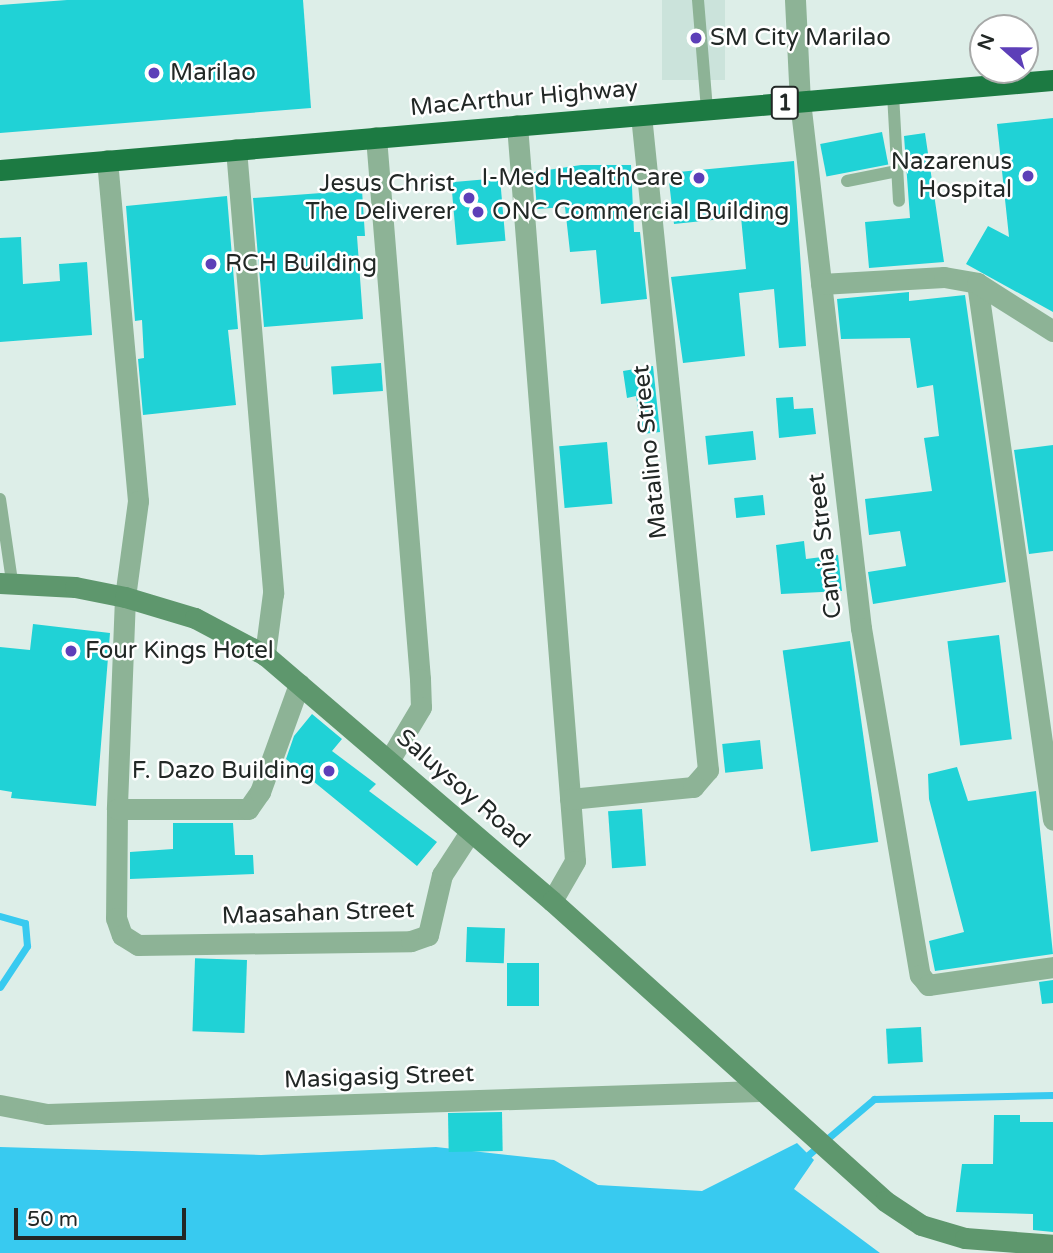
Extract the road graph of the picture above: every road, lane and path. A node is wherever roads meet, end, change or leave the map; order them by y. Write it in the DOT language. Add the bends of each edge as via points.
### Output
graph roads {
  1 [pos="698,0"];
  2 [pos="795,0"];
  3 [pos="1053,80"];
  4 [pos="893,94"];
  5 [pos="800,101"];
  6 [pos="707,109"];
  7 [pos="641,115"];
  8 [pos="517,125"];
  9 [pos="376,137"];
  10 [pos="236,149"];
  11 [pos="107,160"];
  12 [pos="0,170"];
  13 [pos="897,171"];
  14 [pos="847,181"];
  15 [pos="899,201"];
  16 [pos="977,283"];
  17 [pos="821,284"];
  18 [pos="1053,331"];
  19 [pos="0,499"];
  20 [pos="6,582"];
  21 [pos="125,597"];
  22 [pos="265,655"];
  23 [pos="299,684"];
  24 [pos="390,759"];
  25 [pos="570,799"];
  26 [pos="117,809"];
  27 [pos="1053,820"];
  28 [pos="470,832"];
  29 [pos="552,901"];
  30 [pos="1053,967"];
  31 [pos="760,1091"];
  32 [pos="0,1105"];
  33 [pos="1053,1245"];
  1 -- 6 [label="lane"];
  2 -- 5 [label="street, Camia Street"];
  3 -- 4 [label="highway, MacArthur Highway / 1"];
  4 -- 5 [label="highway, MacArthur Highway / 1"];
  4 -- 13 [label="lane"];
  5 -- 6 [label="highway, MacArthur Highway / 1"];
  5 -- 17 [label="street, Camia Street"];
  6 -- 7 [label="highway, MacArthur Highway / 1"];
  7 -- 8 [label="highway, MacArthur Highway / 1"];
  7 -- 25 [label="street, Matalino Street" via="708,770 693,787"];
  8 -- 9 [label="highway, MacArthur Highway / 1"];
  8 -- 25 [label="street"];
  9 -- 10 [label="highway, MacArthur Highway / 1"];
  9 -- 24 [label="street" via="421,707"];
  10 -- 11 [label="highway, MacArthur Highway / 1"];
  10 -- 22 [label="street" via="273,593"];
  11 -- 12 [label="highway, MacArthur Highway / 1"];
  11 -- 21 [label="street" via="138,501"];
  13 -- 14 [label="lane"];
  13 -- 15 [label="lane"];
  16 -- 17 [label="street" via="944,277"];
  16 -- 18 [label="street"];
  16 -- 27 [label="street"];
  17 -- 30 [label="street, Camia Street" via="861,628 923,981"];
  19 -- 20 [label="lane"];
  20 -- 21 [label="main road, Saluysoy Road"];
  21 -- 22 [label="main road, Saluysoy Road" via="195,618"];
  21 -- 26 [label="street"];
  22 -- 23 [label="main road, Saluysoy Road"];
  23 -- 24 [label="main road, Saluysoy Road"];
  23 -- 26 [label="street" via="260,792 248,809"];
  24 -- 28 [label="main road, Saluysoy Road"];
  25 -- 29 [label="street" via="575,861"];
  26 -- 28 [label="street, Maasahan Street" via="116,918 122,936 138,945 411,941 428,935 442,874"];
  28 -- 29 [label="main road, Saluysoy Road"];
  29 -- 31 [label="main road, Saluysoy Road"];
  31 -- 32 [label="street, Masigasig Street" via="47,1114"];
  31 -- 33 [label="main road, Saluysoy Road" via="920,1225 965,1238"];
}
